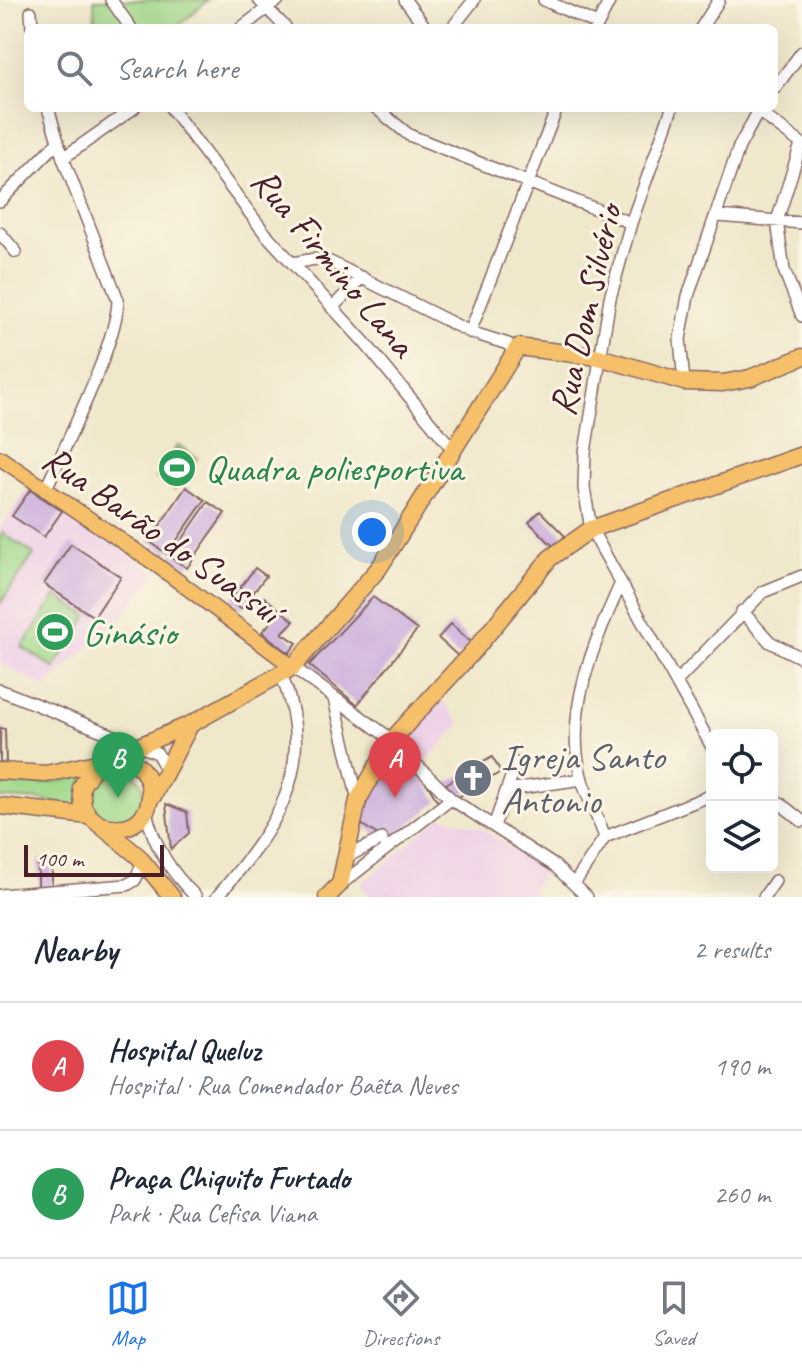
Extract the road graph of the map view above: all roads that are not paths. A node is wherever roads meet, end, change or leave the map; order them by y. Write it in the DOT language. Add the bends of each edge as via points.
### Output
graph roads {
  1 [pos="111,0"];
  2 [pos="278,0"];
  3 [pos="405,0"];
  4 [pos="474,0"];
  5 [pos="544,0"];
  6 [pos="610,0"];
  7 [pos="719,0"];
  8 [pos="263,5"];
  9 [pos="31,12"];
  10 [pos="32,24"];
  11 [pos="128,24"];
  12 [pos="245,24"];
  13 [pos="282,24"];
  14 [pos="423,24"];
  15 [pos="455,24"];
  16 [pos="592,24"];
  17 [pos="597,24"];
  18 [pos="704,24"];
  19 [pos="802,52"];
  20 [pos="778,84"];
  21 [pos="49,112"];
  22 [pos="128,112"];
  23 [pos="174,112"];
  24 [pos="381,112"];
  25 [pos="555,112"];
  26 [pos="671,112"];
  27 [pos="756,112"];
  28 [pos="761,112"];
  29 [pos="58,142"];
  30 [pos="802,144"];
  31 [pos="63,158"];
  32 [pos="528,183"];
  33 [pos="0,201"];
  34 [pos="718,216"];
  35 [pos="777,221"];
  36 [pos="631,223"];
  37 [pos="802,223"];
  38 [pos="0,233"];
  39 [pos="16,252"];
  40 [pos="293,263"];
  41 [pos="362,277"];
  42 [pos="332,308"];
  43 [pos="802,316"];
  44 [pos="470,332"];
  45 [pos="516,350"];
  46 [pos="599,357"];
  47 [pos="802,357"];
  48 [pos="684,382"];
  49 [pos="455,452"];
  50 [pos="802,455"];
  51 [pos="0,458"];
  52 [pos="45,491"];
  53 [pos="591,529"];
  54 [pos="802,576"];
  55 [pos="621,583"];
  56 [pos="742,611"];
  57 [pos="802,658"];
  58 [pos="287,669"];
  59 [pos="677,681"];
  60 [pos="0,690"];
  61 [pos="334,699"];
  62 [pos="191,724"];
  63 [pos="706,736"];
  64 [pos="392,740"];
  65 [pos="142,747"];
  66 [pos="103,761"];
  67 [pos="516,763"];
  68 [pos="165,767"];
  69 [pos="0,771"];
  70 [pos="582,779"];
  71 [pos="507,790"];
  72 [pos="706,797"];
  73 [pos="451,799"];
  74 [pos="358,800"];
  75 [pos="777,801"];
  76 [pos="0,806"];
  77 [pos="148,807"];
  78 [pos="95,821"];
  79 [pos="802,821"];
  80 [pos="494,826"];
  81 [pos="605,837"];
  82 [pos="382,839"];
  83 [pos="346,857"];
  84 [pos="143,863"];
  85 [pos="775,881"];
  86 [pos="340,884"];
  87 [pos="574,884"];
  88 [pos="0,895"];
  89 [pos="172,897"];
  90 [pos="196,897"];
  91 [pos="217,897"];
  92 [pos="327,897"];
  93 [pos="587,897"];
  94 [pos="764,897"];
  1 -- 11 [label="street"];
  2 -- 8 [label="street"];
  3 -- 14 [label="street"];
  4 -- 15 [label="street"];
  5 -- 16 [label="street"];
  6 -- 17 [label="street"];
  7 -- 18 [label="street"];
  8 -- 12 [label="street"];
  8 -- 13 [label="street"];
  9 -- 10 [label="street"];
  19 -- 20 [label="street"];
  21 -- 29 [label="street"];
  22 -- 31 [label="street"];
  23 -- 40 [label="street, Rua Firmino Lana"];
  24 -- 32 [label="street" via="409,135"];
  25 -- 32 [label="street"];
  26 -- 36 [label="street, Rua Dom Silvério"];
  27 -- 34 [label="street"];
  28 -- 30 [label="street"];
  29 -- 31 [label="street"];
  29 -- 33 [label="street"];
  30 -- 35 [label="street"];
  31 -- 52 [label="street" via="114,286 117,315"];
  32 -- 36 [label="street"];
  32 -- 44 [label="street"];
  34 -- 35 [label="street"];
  34 -- 48 [label="street" via="682,318"];
  35 -- 37 [label="street"];
  35 -- 43 [label="street" via="784,270"];
  36 -- 46 [label="street, Rua Dom Silvério"];
  38 -- 39 [label="street"];
  40 -- 41 [label="street" via="315,259"];
  40 -- 42 [label="street, Rua Firmino Lana"];
  41 -- 42 [label="street"];
  41 -- 44 [label="street"];
  42 -- 49 [label="street, Rua Firmino Lana"];
  44 -- 45 [label="street"];
  45 -- 46 [label="highway"];
  45 -- 49 [label="highway"];
  46 -- 48 [label="highway"];
  46 -- 53 [label="street, Rua Dom Silvério" via="584,464"];
  47 -- 48 [label="highway" via="750,378"];
  49 -- 58 [label="highway" via="379,568"];
  50 -- 53 [label="highway"];
  51 -- 52 [label="main road, Rua Barão do Suassuí"];
  52 -- 58 [label="main road, Rua Barão do Suassuí" via="154,563"];
  53 -- 55 [label="street, Rua Dom Silvério"];
  53 -- 64 [label="highway" via="550,558"];
  54 -- 56 [label="street" via="763,592"];
  55 -- 59 [label="street, Rua Dom Silvério"];
  55 -- 70 [label="street" via="597,637 583,687 577,743"];
  56 -- 57 [label="street" via="770,642"];
  56 -- 59 [label="street"];
  58 -- 61 [label="street, Rua Barão do Suassuí"];
  58 -- 62 [label="highway"];
  58 -- 91 [label="street" via="298,736 279,815"];
  59 -- 63 [label="street, Rua Dom Silvério"];
  60 -- 65 [label="street"];
  61 -- 64 [label="street, Rua Barão do Suassuí"];
  61 -- 74 [label="street"];
  62 -- 65 [label="highway"];
  62 -- 68 [label="highway"];
  64 -- 73 [label="street, Rua Barão do Suassuí"];
  64 -- 74 [label="highway"];
  65 -- 66 [label="highway"];
  65 -- 68 [label="street" via="157,753"];
  66 -- 69 [label="highway" via="46,774"];
  66 -- 77 [label="highway" via="123,758 146,774 151,787"];
  66 -- 78 [label="highway" via="81,787 83,807"];
  67 -- 71 [label="street"];
  68 -- 77 [label="highway"];
  70 -- 71 [label="street"];
  70 -- 81 [label="street"];
  71 -- 80 [label="street"];
  72 -- 81 [label="street"];
  73 -- 80 [label="street, Rua Barão do Suassuí"];
  73 -- 86 [label="street"];
  74 -- 83 [label="highway"];
  75 -- 79 [label="street"];
  76 -- 78 [label="highway"];
  77 -- 78 [label="highway" via="131,825 111,828"];
  77 -- 90 [label="street" via="155,845"];
  78 -- 84 [label="highway"];
  80 -- 87 [label="street, Rua Barão do Suassuí"];
  81 -- 87 [label="street"];
  82 -- 83 [label="street"];
  83 -- 86 [label="highway"];
  84 -- 88 [label="street" via="127,885"];
  84 -- 89 [label="highway"];
  85 -- 94 [label="street"];
  86 -- 92 [label="highway"];
  87 -- 93 [label="street, Rua Barão do Suassuí"];
}
